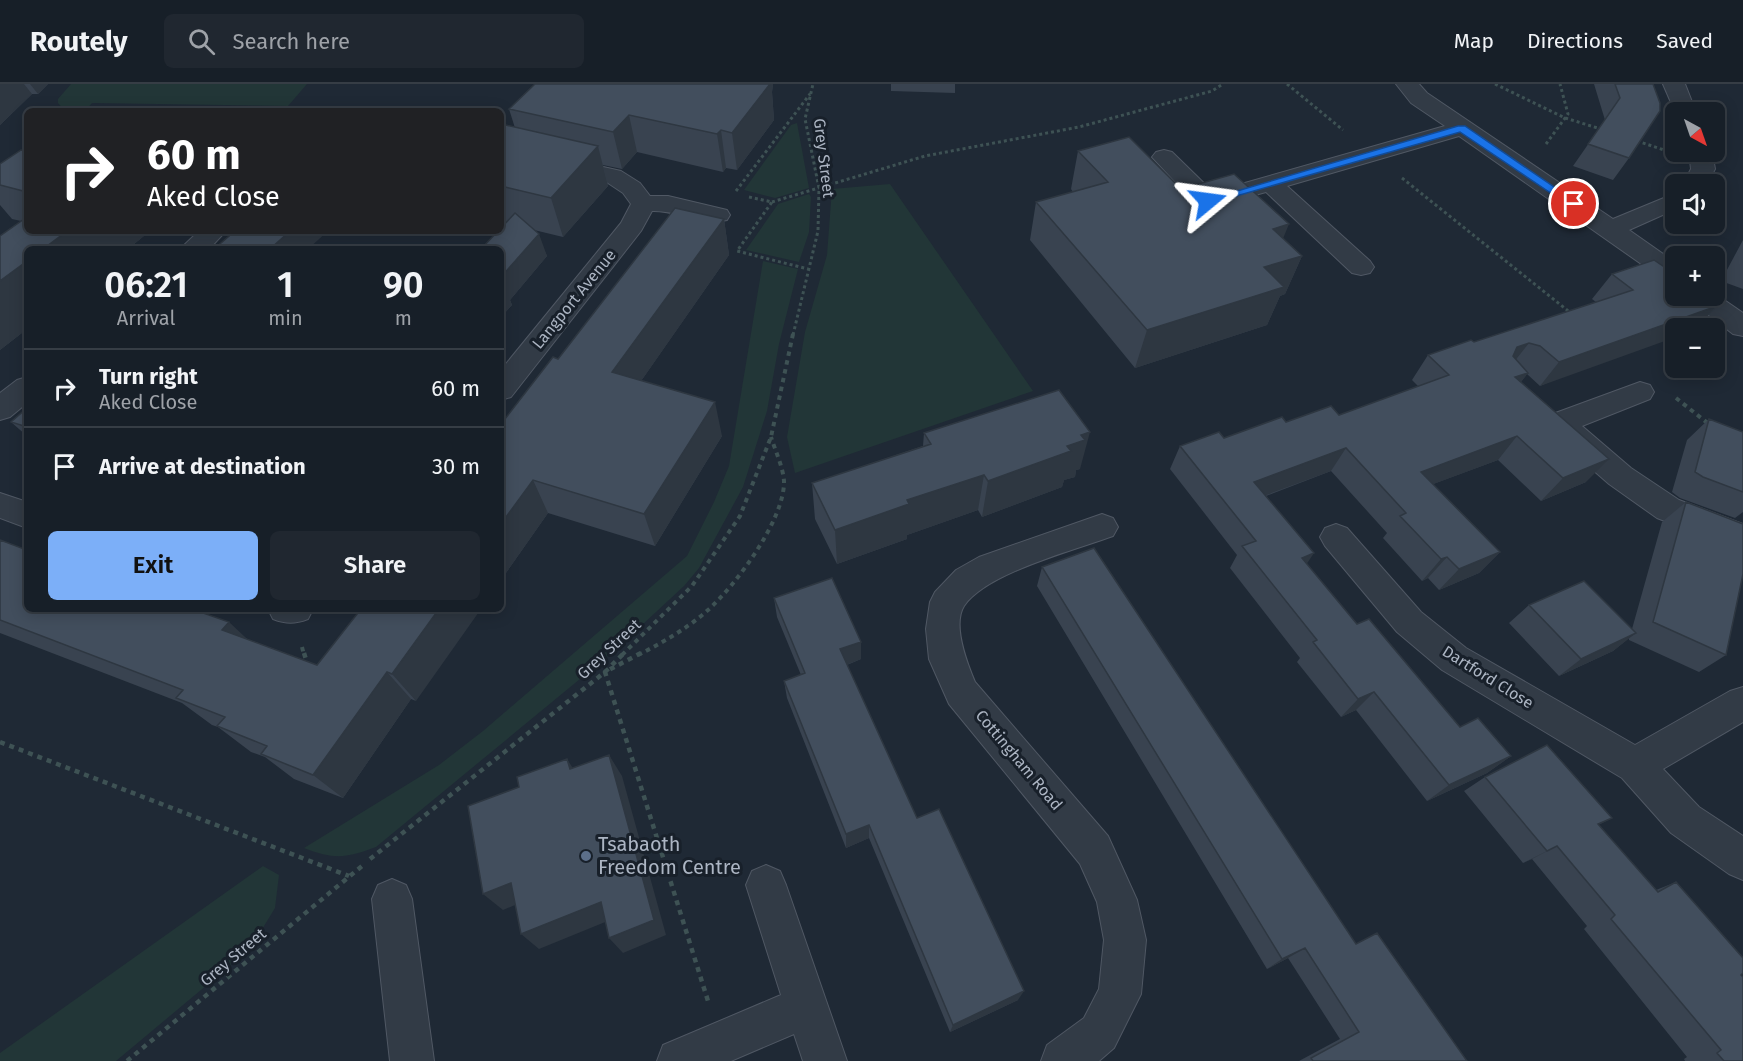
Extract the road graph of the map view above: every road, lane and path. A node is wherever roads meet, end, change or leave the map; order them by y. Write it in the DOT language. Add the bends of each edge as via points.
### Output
graph roads {
  1 [pos="813,84"];
  2 [pos="1223,84"];
  3 [pos="1287,84"];
  4 [pos="1407,84"];
  5 [pos="1495,84"];
  6 [pos="1560,84"];
  7 [pos="1674,84"];
  8 [pos="811,92"];
  9 [pos="1681,102"];
  10 [pos="1565,118"];
  11 [pos="1462,128"];
  12 [pos="1608,131"];
  13 [pos="1629,138"];
  14 [pos="1545,146"];
  15 [pos="1665,147"];
  16 [pos="504,152"];
  17 [pos="1372,153"];
  18 [pos="1164,158"];
  19 [pos="1270,183"];
  20 [pos="819,188"];
  21 [pos="1208,201"];
  22 [pos="772,202"];
  23 [pos="643,204"];
  24 [pos="1665,205"];
  25 [pos="1185,207"];
  26 [pos="718,215"];
  27 [pos="1611,229"];
  28 [pos="210,234"];
  29 [pos="196,246"];
  30 [pos="1361,267"];
  31 [pos="1665,268"];
  32 [pos="808,269"];
  33 [pos="1715,306"];
  34 [pos="1572,314"];
  35 [pos="1743,327"];
  36 [pos="504,386"];
  37 [pos="24,389"];
  38 [pos="1640,392"];
  39 [pos="1671,394"];
  40 [pos="1535,401"];
  41 [pos="0,409"];
  42 [pos="1560,423"];
  43 [pos="1716,430"];
  44 [pos="771,437"];
  45 [pos="0,505"];
  46 [pos="24,514"];
  47 [pos="1102,527"];
  48 [pos="1336,537"];
  49 [pos="1743,538"];
  50 [pos="292,612"];
  51 [pos="605,672"];
  52 [pos="310,675"];
  53 [pos="1743,704"];
  54 [pos="0,742"];
  55 [pos="1635,765"];
  56 [pos="1743,861"];
  57 [pos="349,876"];
  58 [pos="766,885"];
  59 [pos="392,899"];
  60 [pos="709,1005"];
  61 [pos="807,1006"];
  62 [pos="127,1061"];
  63 [pos="412,1061"];
  64 [pos="678,1061"];
  65 [pos="825,1061"];
  66 [pos="1063,1061"];
  1 -- 8 [label="path, Grey Street"];
  2 -- 20 [label="path" via="1212,91 1079,127 925,156"];
  3 -- 17 [label="path"];
  4 -- 11 [label="street" via="1419,98"];
  5 -- 10 [label="path"];
  6 -- 10 [label="path" via="1568,114"];
  7 -- 9 [label="street"];
  8 -- 20 [label="path, Grey Street" via="805,119"];
  8 -- 22 [label="path" via="734,194"];
  10 -- 12 [label="path"];
  10 -- 14 [label="path"];
  11 -- 17 [label="street"];
  11 -- 27 [label="street"];
  13 -- 15 [label="path"];
  16 -- 23 [label="street" via="612,176 632,188"];
  17 -- 19 [label="street"];
  17 -- 34 [label="path"];
  18 -- 21 [label="street"];
  19 -- 21 [label="street"];
  19 -- 30 [label="street"];
  20 -- 22 [label="path"];
  20 -- 32 [label="path, Grey Street" via="818,231"];
  21 -- 25 [label="street"];
  22 -- 32 [label="path" via="737,251"];
  23 -- 26 [label="street" via="668,203"];
  23 -- 36 [label="street, Langport Avenue" via="632,226"];
  24 -- 27 [label="street"];
  27 -- 31 [label="street"];
  28 -- 29 [label="street"];
  32 -- 44 [label="path, Grey Street"];
  33 -- 35 [label="street"];
  37 -- 41 [label="street"];
  38 -- 42 [label="street"];
  39 -- 43 [label="path"];
  40 -- 42 [label="street"];
  42 -- 49 [label="street" via="1620,476 1668,509"];
  44 -- 51 [label="path, Grey Street" via="740,516 692,586"];
  44 -- 51 [label="path" via="784,481 778,514 748,564 708,610 661,643"];
  45 -- 46 [label="street"];
  47 -- 66 [label="street, Cottingham Road" via="991,567 968,580 947,602 943,629 947,659 962,693 1094,850 1117,900 1125,940 1120,994 1099,1033"];
  48 -- 55 [label="street, Dartford Close" via="1409,622 1454,659"];
  50 -- 52 [label="path"];
  51 -- 57 [label="path, Grey Street"];
  51 -- 60 [label="path"];
  53 -- 55 [label="street"];
  54 -- 57 [label="path"];
  55 -- 56 [label="street, Dartford Close" via="1685,820"];
  57 -- 62 [label="path, Grey Street"];
  58 -- 61 [label="street"];
  59 -- 63 [label="street"];
  61 -- 64 [label="street"];
  61 -- 65 [label="street"];
}
